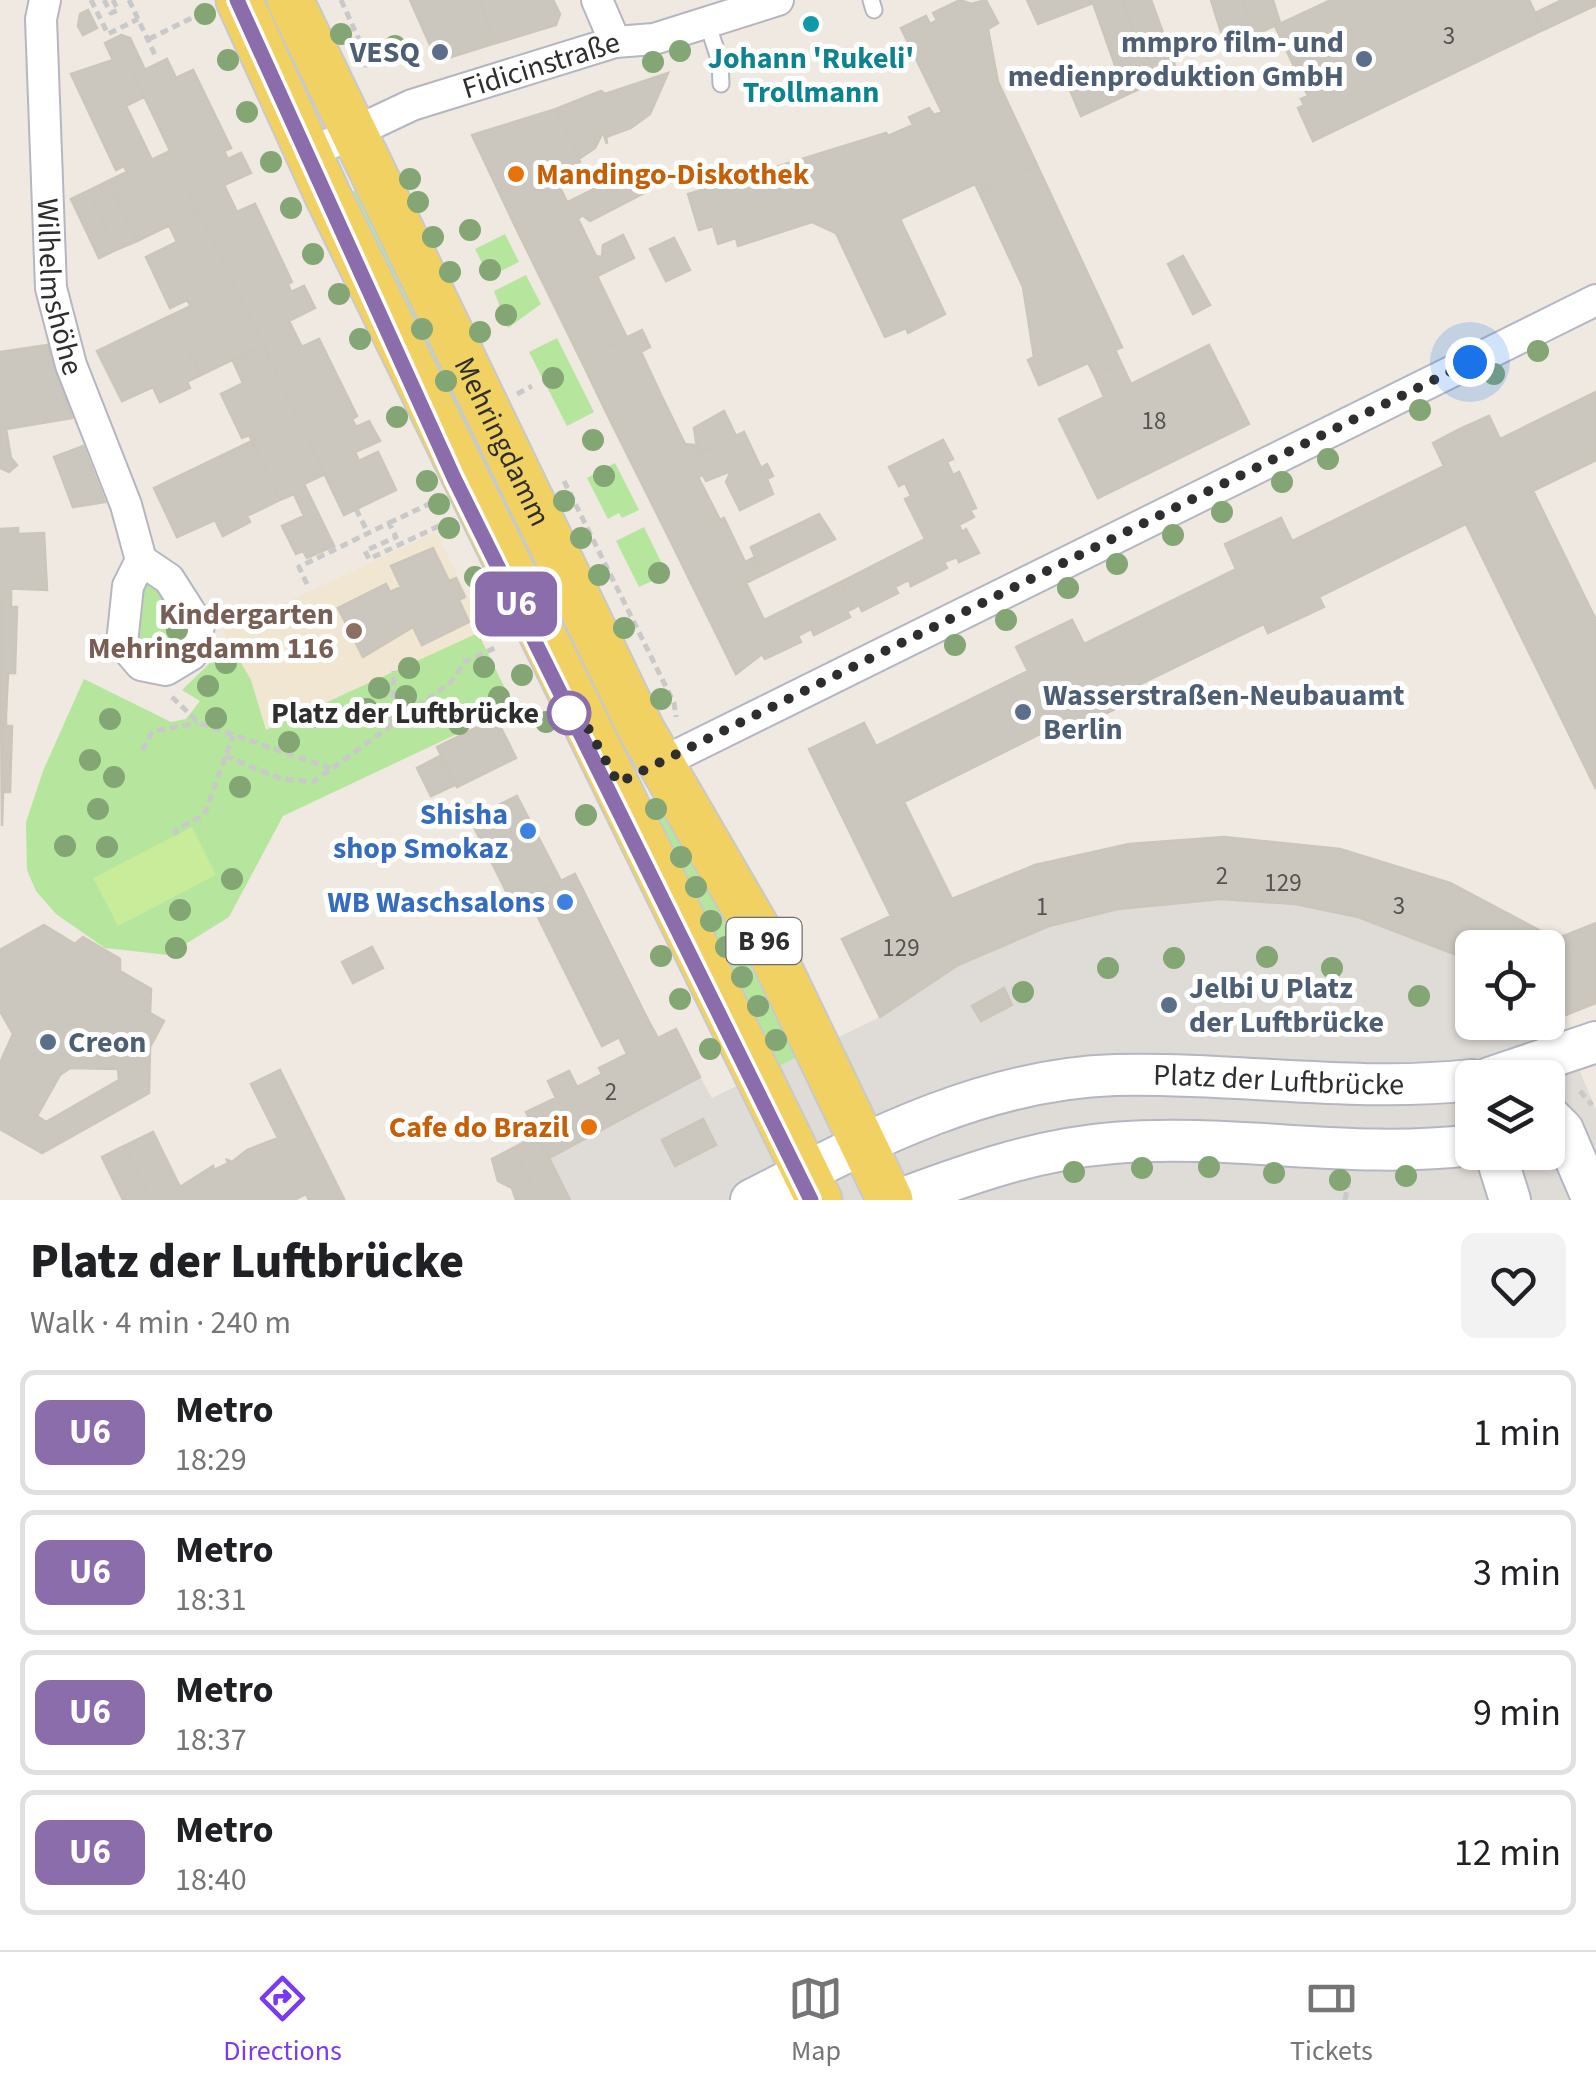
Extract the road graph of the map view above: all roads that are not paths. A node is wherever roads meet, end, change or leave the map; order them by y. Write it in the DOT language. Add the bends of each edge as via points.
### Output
graph roads {
  1 [pos="45,0"];
  2 [pos="290,0"];
  3 [pos="597,0"];
  4 [pos="778,0"];
  5 [pos="220,7"];
  6 [pos="707,22"];
  7 [pos="615,42"];
  8 [pos="721,84"];
  9 [pos="351,133"];
  10 [pos="308,154"];
  11 [pos="1596,300"];
  12 [pos="142,560"];
  13 [pos="661,763"];
  14 [pos="618,783"];
  15 [pos="1596,1042"];
  16 [pos="1543,1060"];
  17 [pos="1455,1080"];
  18 [pos="1571,1116"];
  19 [pos="864,1143"];
  20 [pos="1455,1146"];
  21 [pos="1501,1170"];
  22 [pos="812,1186"];
  23 [pos="750,1200"];
  24 [pos="890,1200"];
  25 [pos="898,1200"];
  26 [pos="1510,1200"];
  27 [pos="1594,1200"];
  1 -- 12 [label="street, Wilhelmshöhe" via="52,288 71,365"];
  2 -- 9 [label="main road, Mehringdamm / B 96"];
  3 -- 7 [label="street"];
  4 -- 6 [label="street, Fidicinstraße"];
  5 -- 10 [label="main road, Mehringdamm / B 96"];
  6 -- 7 [label="street, Fidicinstraße" via="654,39"];
  6 -- 8 [label="lane"];
  7 -- 9 [label="street, Fidicinstraße" via="412,105"];
  9 -- 10 [label="street, Fidicinstraße"];
  9 -- 13 [label="main road, Mehringdamm / B 96"];
  10 -- 14 [label="main road, Mehringdamm / B 96"];
  11 -- 13 [label="street"];
  13 -- 14 [label="main road"];
  13 -- 19 [label="main road, Mehringdamm / B 96" via="774,958"];
  14 -- 22 [label="main road, Mehringdamm / B 96"];
  15 -- 16 [label="main road, Platz der Luftbrücke"];
  17 -- 19 [label="main road, Platz der Luftbrücke" via="1388,1086 1111,1075 1007,1090"];
  18 -- 27 [label="main road"];
  19 -- 22 [label="main road, Platz der Luftbrücke"];
  19 -- 24 [label="main road, B 96"];
  20 -- 25 [label="main road" via="1355,1153 1193,1141 1112,1143 990,1166"];
  21 -- 26 [label="main road"];
  22 -- 23 [label="main road, Platz der Luftbrücke"];
}
